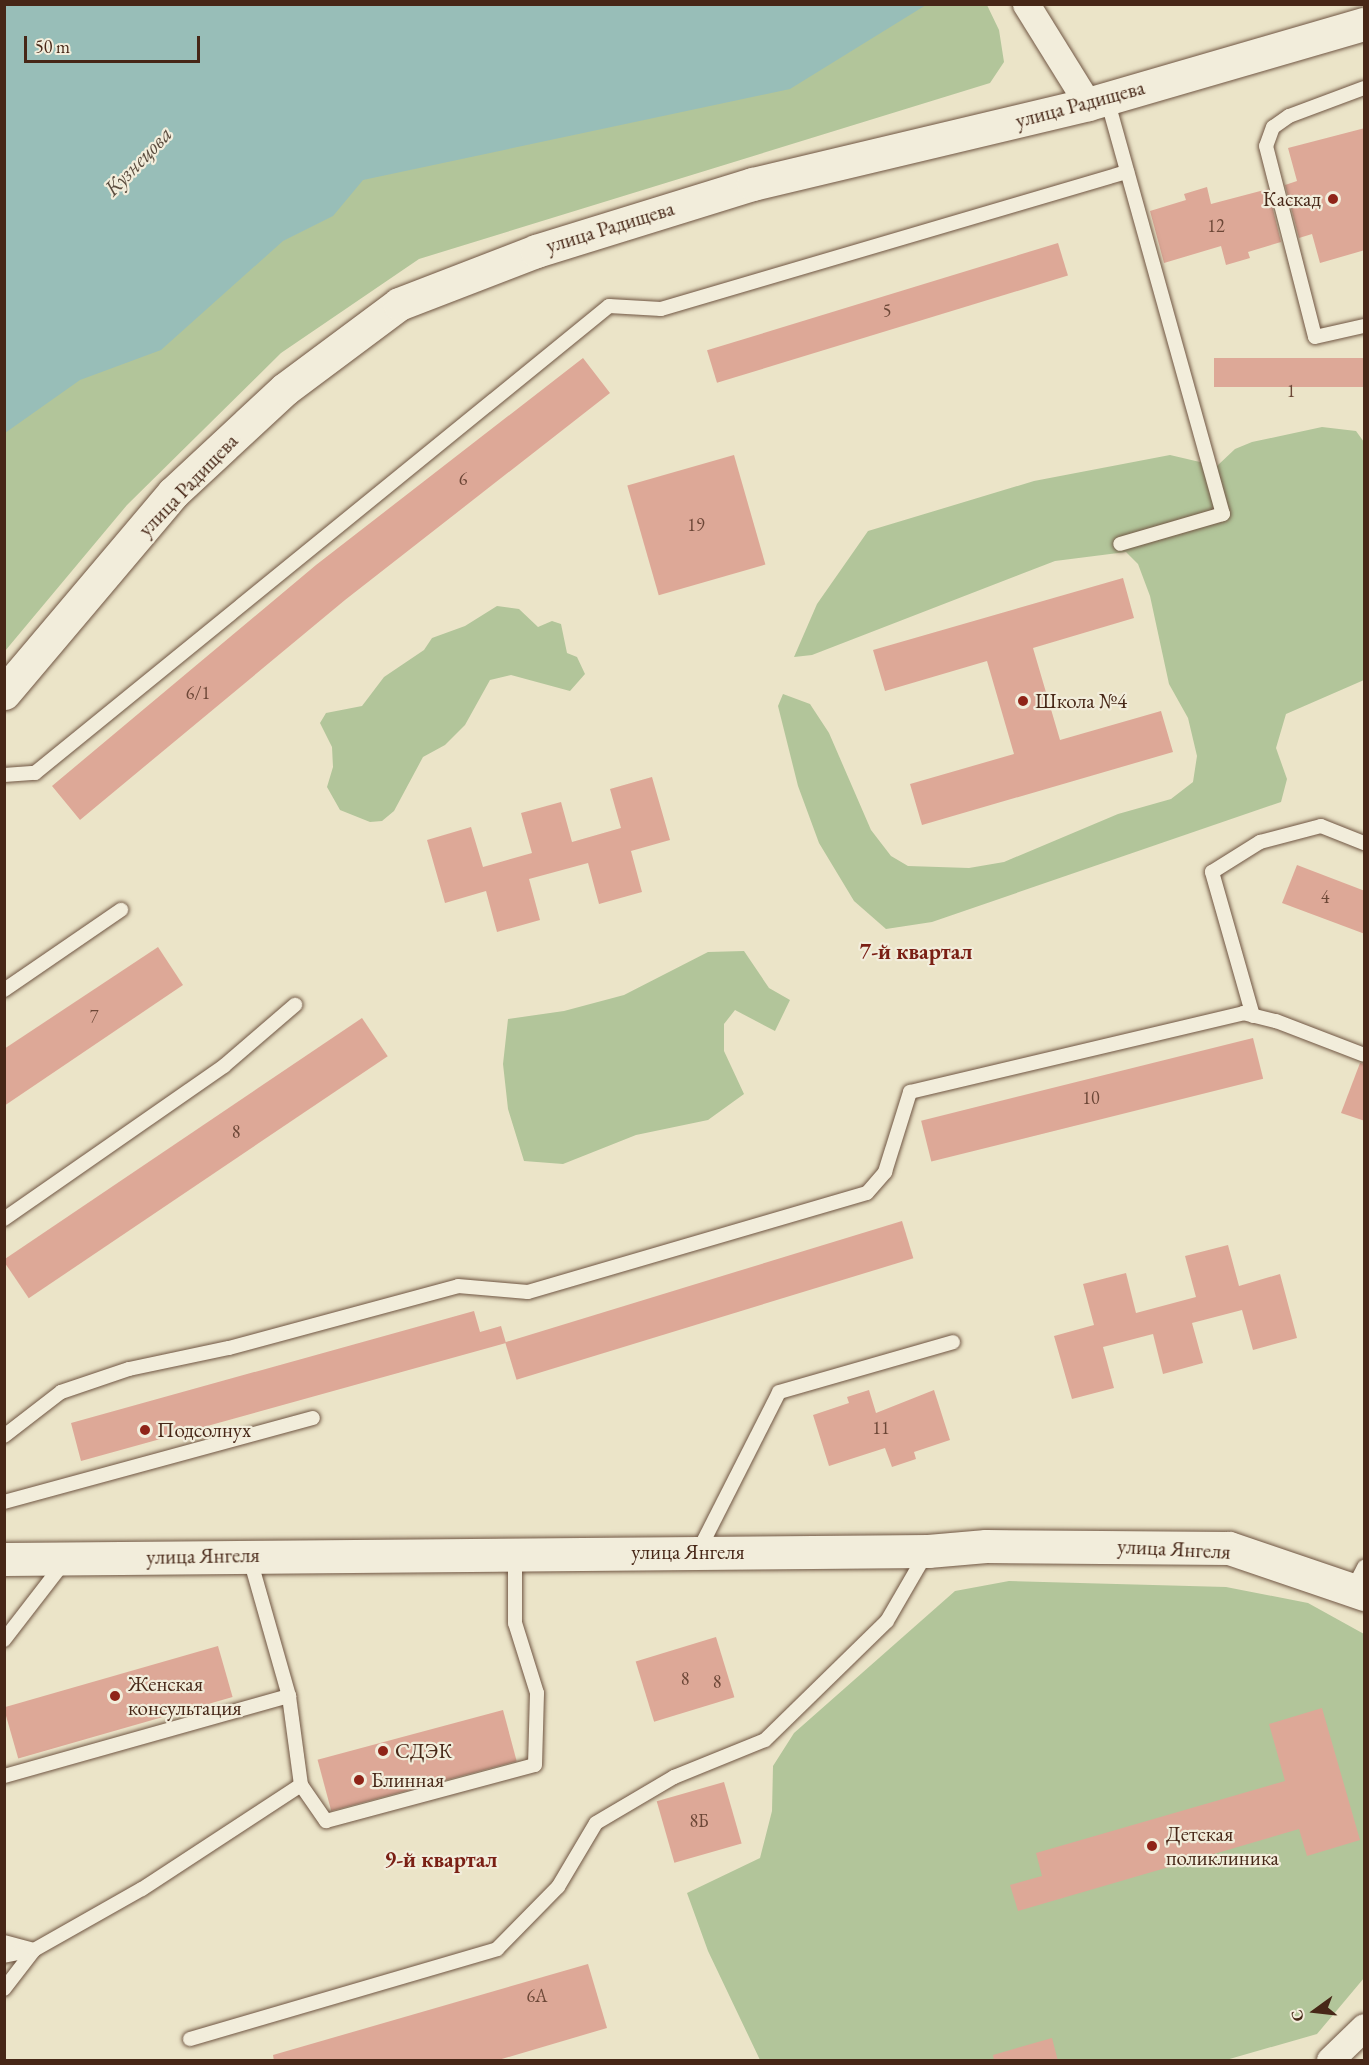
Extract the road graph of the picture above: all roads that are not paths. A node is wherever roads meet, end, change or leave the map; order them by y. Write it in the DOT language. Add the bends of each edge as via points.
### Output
graph roads {
  1 [pos="1026,4"];
  2 [pos="1365,24"];
  3 [pos="1365,87"];
  4 [pos="1097,102"];
  5 [pos="1127,172"];
  6 [pos="1365,326"];
  7 [pos="1120,544"];
  8 [pos="4,693"];
  9 [pos="4,775"];
  10 [pos="1365,843"];
  11 [pos="121,910"];
  12 [pos="4,990"];
  13 [pos="295,1005"];
  14 [pos="1252,1016"];
  15 [pos="1365,1055"];
  16 [pos="4,1219"];
  17 [pos="954,1342"];
  18 [pos="313,1418"];
  19 [pos="4,1436"];
  20 [pos="4,1502"];
  21 [pos="928,1551"];
  22 [pos="515,1552"];
  23 [pos="698,1552"];
  24 [pos="249,1556"];
  25 [pos="67,1558"];
  26 [pos="4,1559"];
  27 [pos="1361,1583"];
  28 [pos="4,1640"];
  29 [pos="289,1696"];
  30 [pos="4,1776"];
  31 [pos="301,1785"];
  32 [pos="4,1942"];
  33 [pos="34,1950"];
  34 [pos="4,1956"];
  35 [pos="4,1989"];
  36 [pos="1365,2027"];
  37 [pos="190,2038"];
  38 [pos="1330,2061"];
  1 -- 4 [label="street"];
  2 -- 4 [label="street, улица Радищева"];
  3 -- 6 [label="lane" via="1289,116 1272,127 1266,146 1315,337"];
  4 -- 5 [label="lane"];
  4 -- 8 [label="street, улица Радищева" via="753,184 536,251 399,304 285,389 173,493"];
  5 -- 7 [label="lane" via="1223,513"];
  5 -- 9 [label="lane" via="661,309 609,306 35,773"];
  10 -- 14 [label="lane" via="1321,826 1260,842 1212,872"];
  11 -- 12 [label="lane"];
  13 -- 16 [label="lane" via="224,1066"];
  14 -- 15 [label="lane"];
  14 -- 19 [label="lane" via="1243,1013 910,1092 885,1172 867,1193 528,1292 458,1286 229,1348 129,1369 61,1392"];
  17 -- 23 [label="lane" via="779,1392"];
  18 -- 20 [label="lane"];
  21 -- 23 [label="street, улица Янгеля"];
  21 -- 27 [label="street, улица Янгеля" via="986,1546 1229,1548"];
  21 -- 37 [label="lane" via="887,1621 765,1740 674,1777 596,1823 558,1887 497,1949"];
  22 -- 23 [label="street, улица Янгеля"];
  22 -- 24 [label="street, улица Янгеля"];
  22 -- 31 [label="lane" via="515,1623 537,1693 535,1765 326,1821"];
  24 -- 25 [label="street, улица Янгеля"];
  24 -- 29 [label="lane"];
  25 -- 26 [label="street, улица Янгеля"];
  25 -- 28 [label="lane"];
  29 -- 30 [label="lane"];
  29 -- 31 [label="lane"];
  31 -- 33 [label="lane" via="142,1889"];
  32 -- 33 [label="lane"];
  33 -- 34 [label="lane"];
  33 -- 35 [label="lane"];
  36 -- 38 [label="street"];
}
